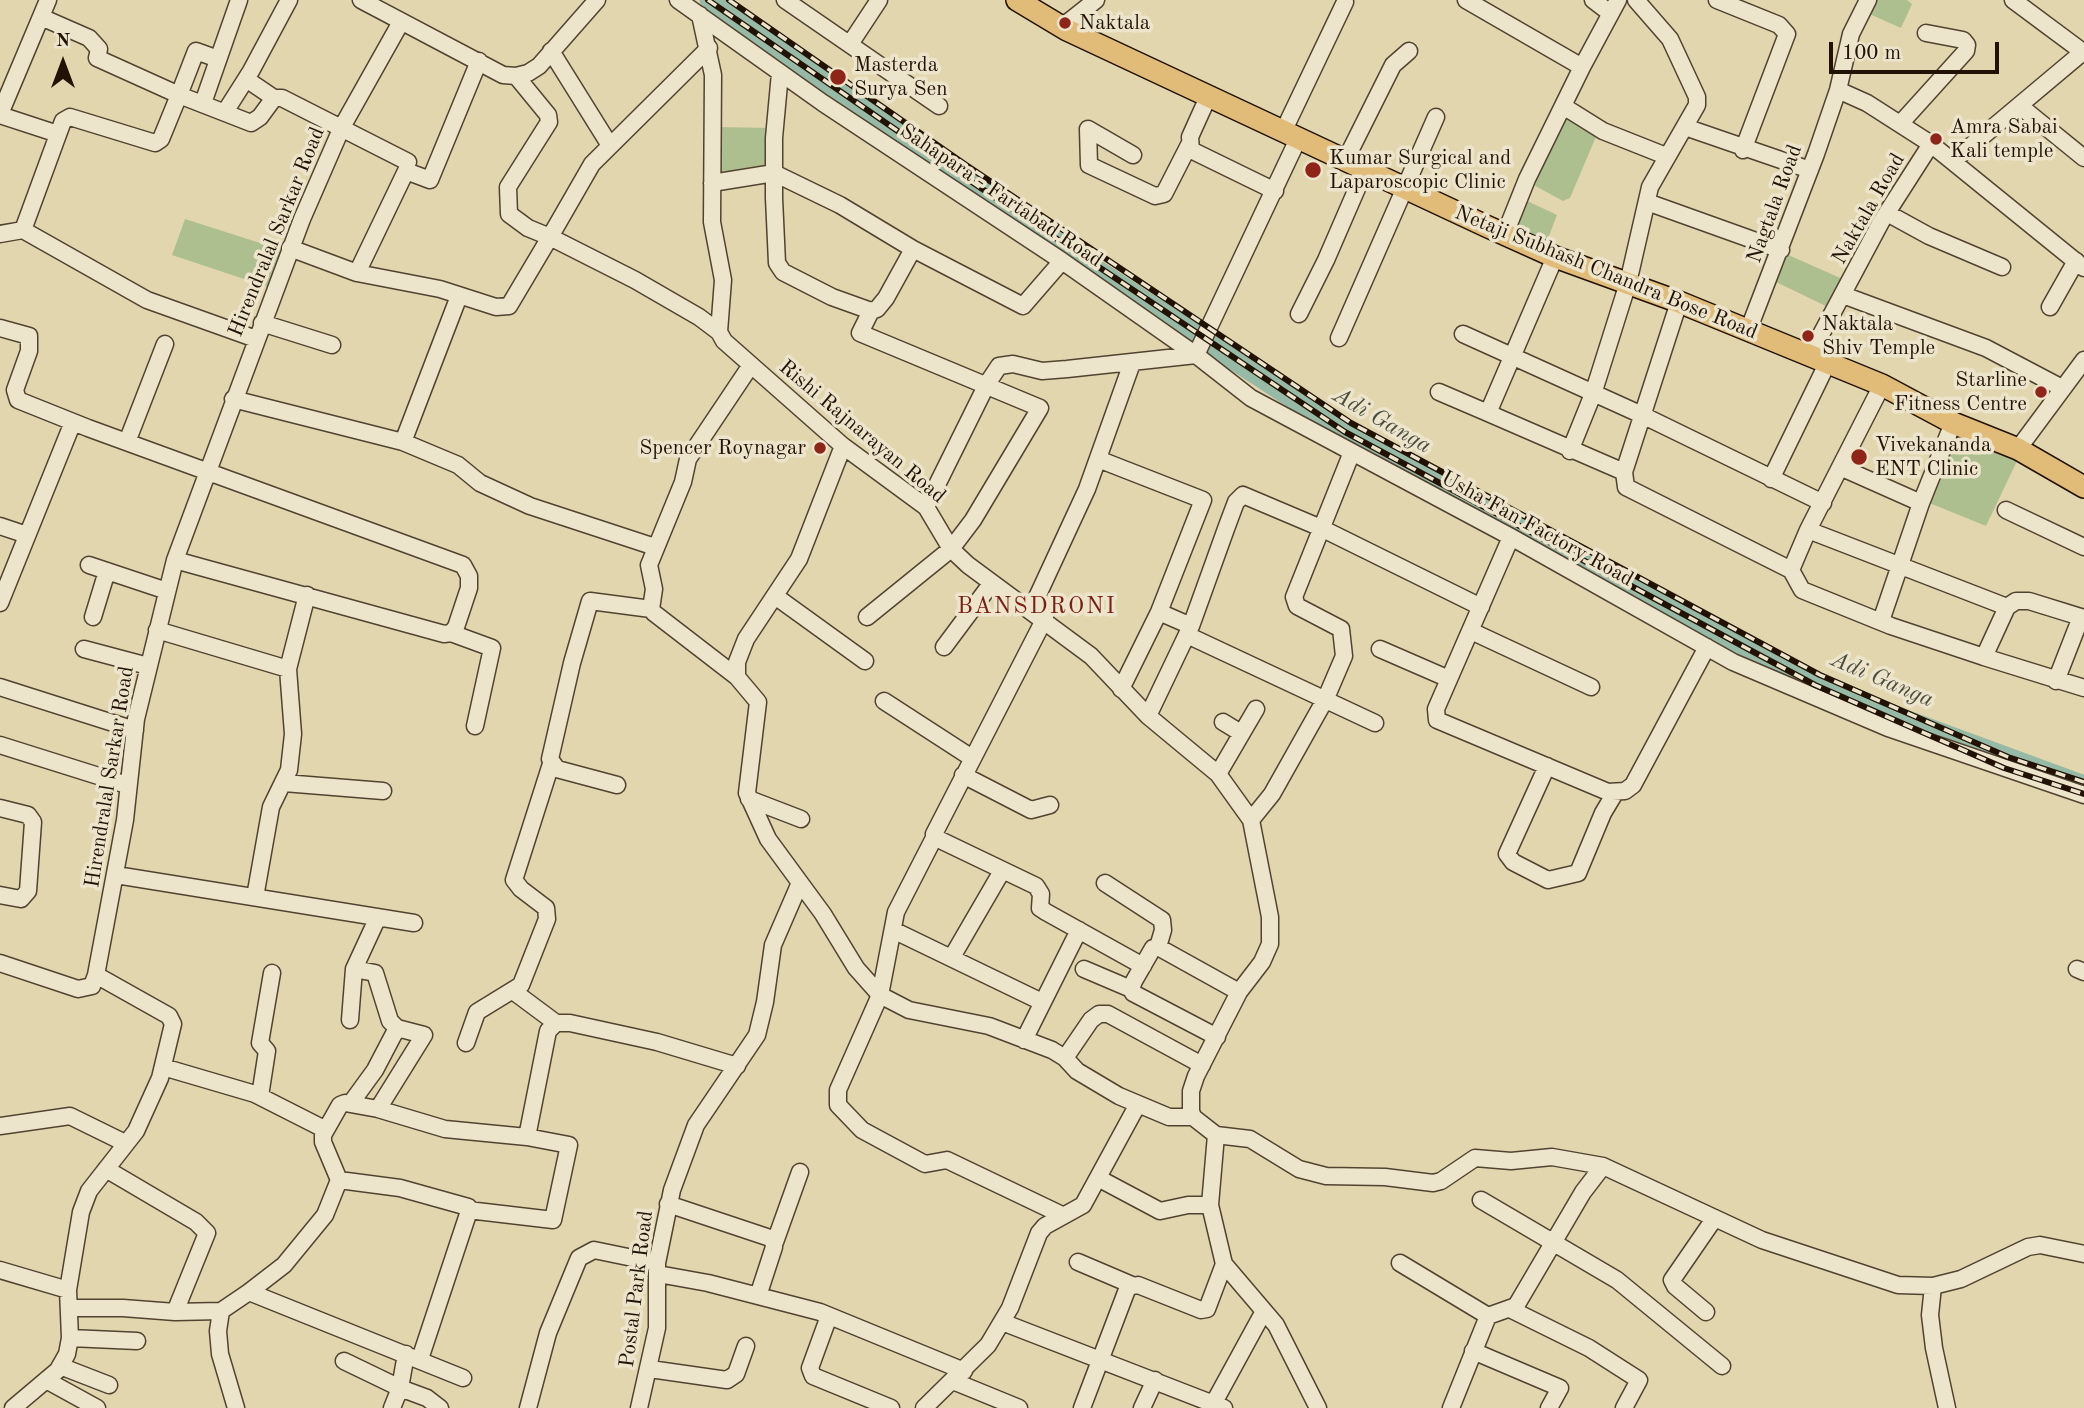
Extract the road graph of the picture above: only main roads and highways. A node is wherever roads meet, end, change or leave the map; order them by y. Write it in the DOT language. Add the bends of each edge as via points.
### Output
graph roads {
  1 [pos="1017,0"];
  2 [pos="2084,488"];
  1 -- 2 [label="main road, Netaji Subhash Chandra Bose Road" via="1062,27 1406,189 1555,257 1882,385 1953,423 2018,449"];
}
